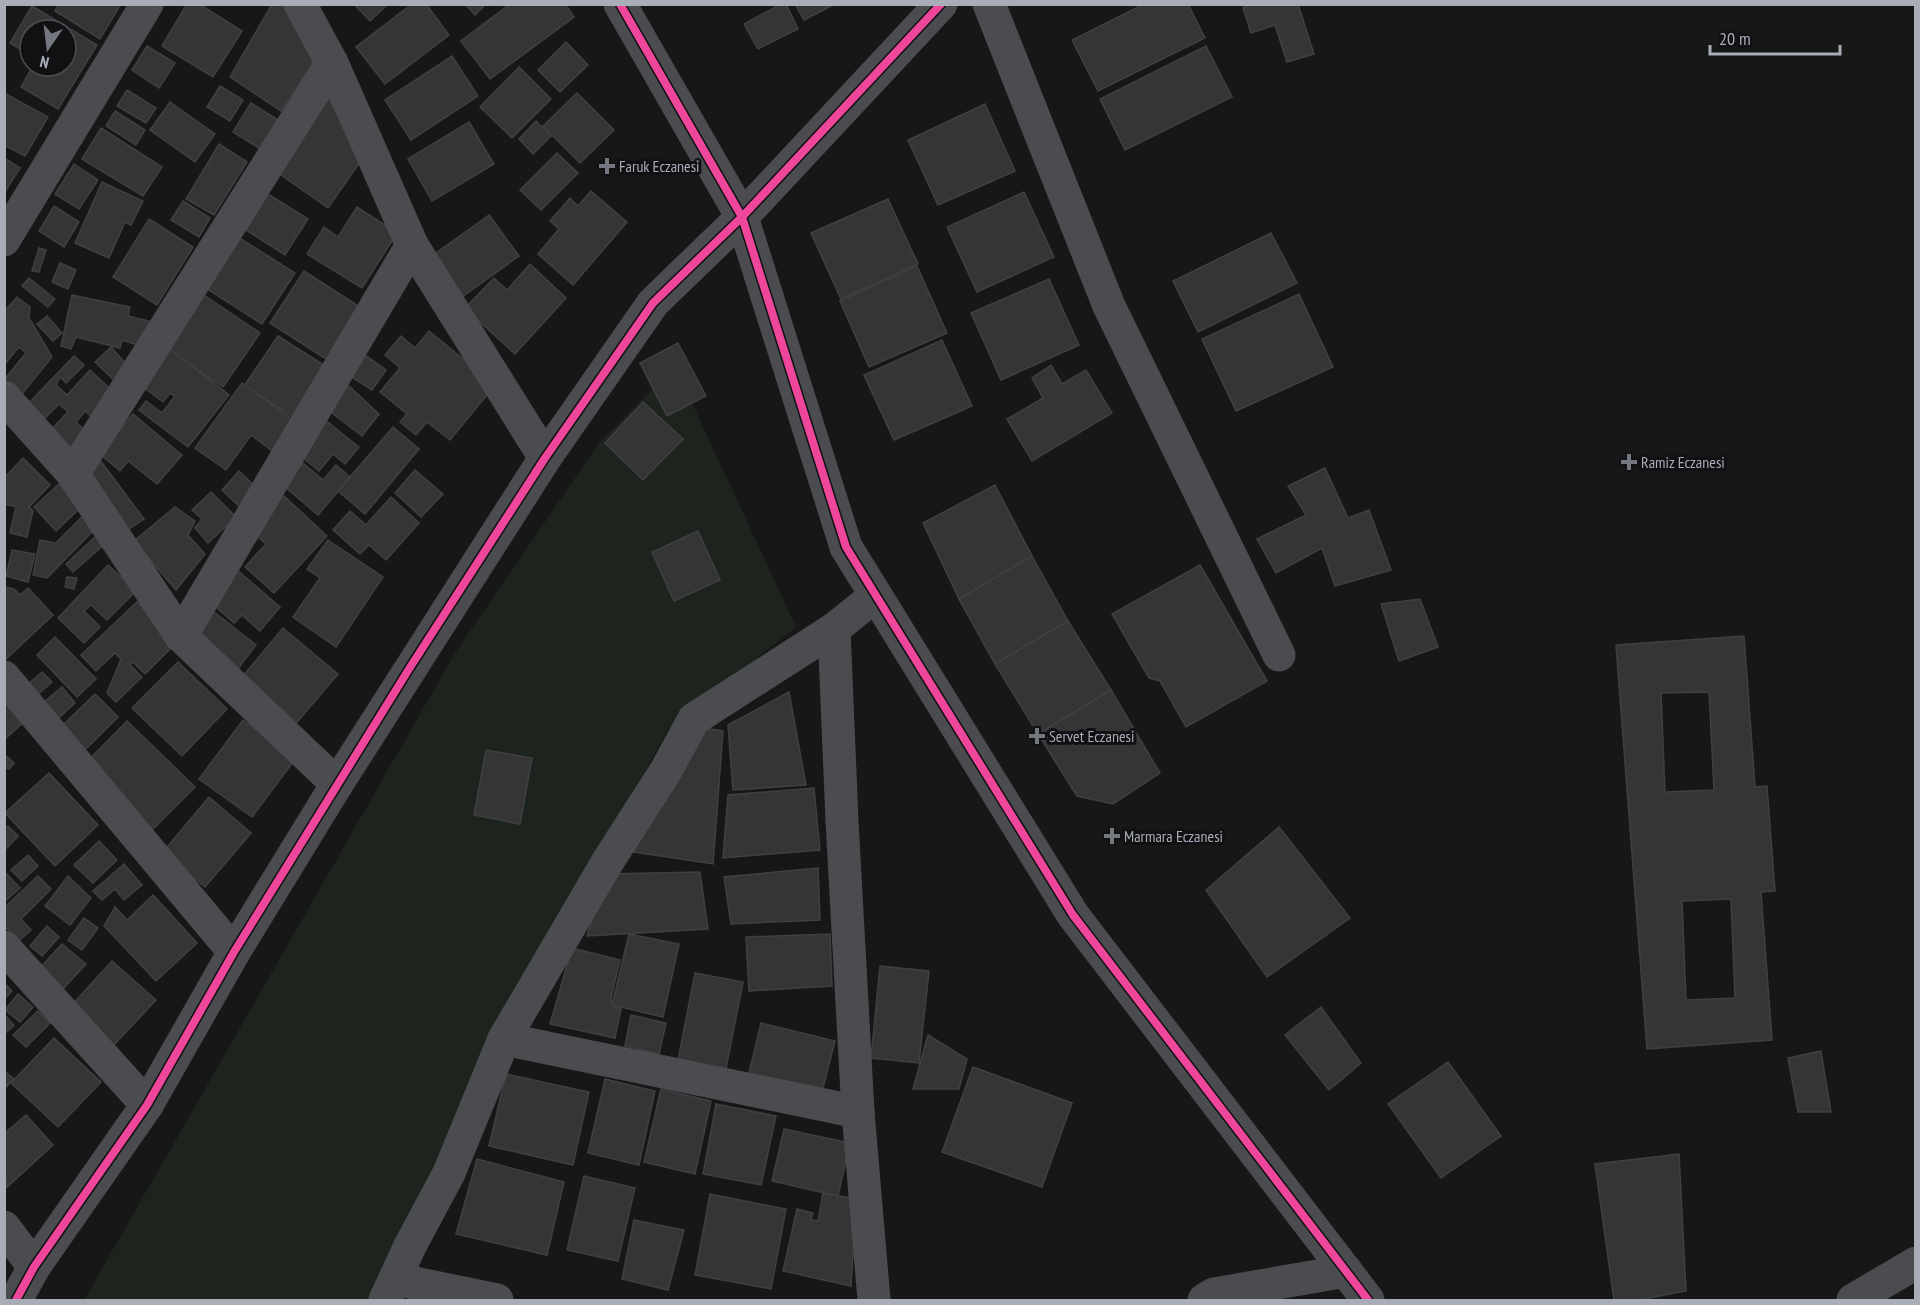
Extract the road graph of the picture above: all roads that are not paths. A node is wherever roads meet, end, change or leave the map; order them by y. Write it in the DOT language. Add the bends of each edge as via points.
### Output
graph roads {
  1 [pos="147,4"];
  2 [pos="300,4"];
  3 [pos="620,4"];
  4 [pos="941,4"];
  5 [pos="989,4"];
  6 [pos="332,63"];
  7 [pos="742,217"];
  8 [pos="4,240"];
  9 [pos="412,246"];
  10 [pos="4,398"];
  11 [pos="545,458"];
  12 [pos="73,474"];
  13 [pos="875,596"];
  14 [pos="834,629"];
  15 [pos="181,636"];
  16 [pos="1279,655"];
  17 [pos="4,676"];
  18 [pos="337,784"];
  19 [pos="4,947"];
  20 [pos="234,952"];
  21 [pos="504,1039"];
  22 [pos="147,1105"];
  23 [pos="858,1112"];
  24 [pos="4,1227"];
  25 [pos="1916,1263"];
  26 [pos="34,1267"];
  27 [pos="1346,1271"];
  28 [pos="390,1290"];
  29 [pos="16,1300"];
  30 [pos="497,1300"];
  31 [pos="874,1300"];
  32 [pos="1204,1300"];
  33 [pos="1368,1300"];
  34 [pos="1853,1300"];
  1 -- 8 [label="street"];
  2 -- 6 [label="street"];
  3 -- 7 [label="street"];
  4 -- 7 [label="street"];
  5 -- 16 [label="street" via="1109,306"];
  6 -- 9 [label="street"];
  6 -- 12 [label="street"];
  7 -- 11 [label="street" via="653,303"];
  7 -- 13 [label="street" via="846,547"];
  9 -- 11 [label="street"];
  9 -- 15 [label="street"];
  10 -- 12 [label="street"];
  11 -- 18 [label="street"];
  12 -- 15 [label="street"];
  13 -- 14 [label="street"];
  13 -- 27 [label="street" via="1073,915"];
  14 -- 21 [label="street" via="694,719"];
  14 -- 23 [label="street"];
  15 -- 18 [label="street"];
  17 -- 20 [label="street"];
  18 -- 20 [label="street"];
  19 -- 22 [label="street"];
  20 -- 22 [label="street"];
  21 -- 23 [label="street"];
  21 -- 28 [label="street" via="449,1173"];
  22 -- 26 [label="street"];
  23 -- 31 [label="street"];
  24 -- 26 [label="street"];
  25 -- 34 [label="street"];
  26 -- 29 [label="street"];
  27 -- 32 [label="street" via="1214,1294"];
  27 -- 33 [label="street"];
  28 -- 30 [label="street"];
}
